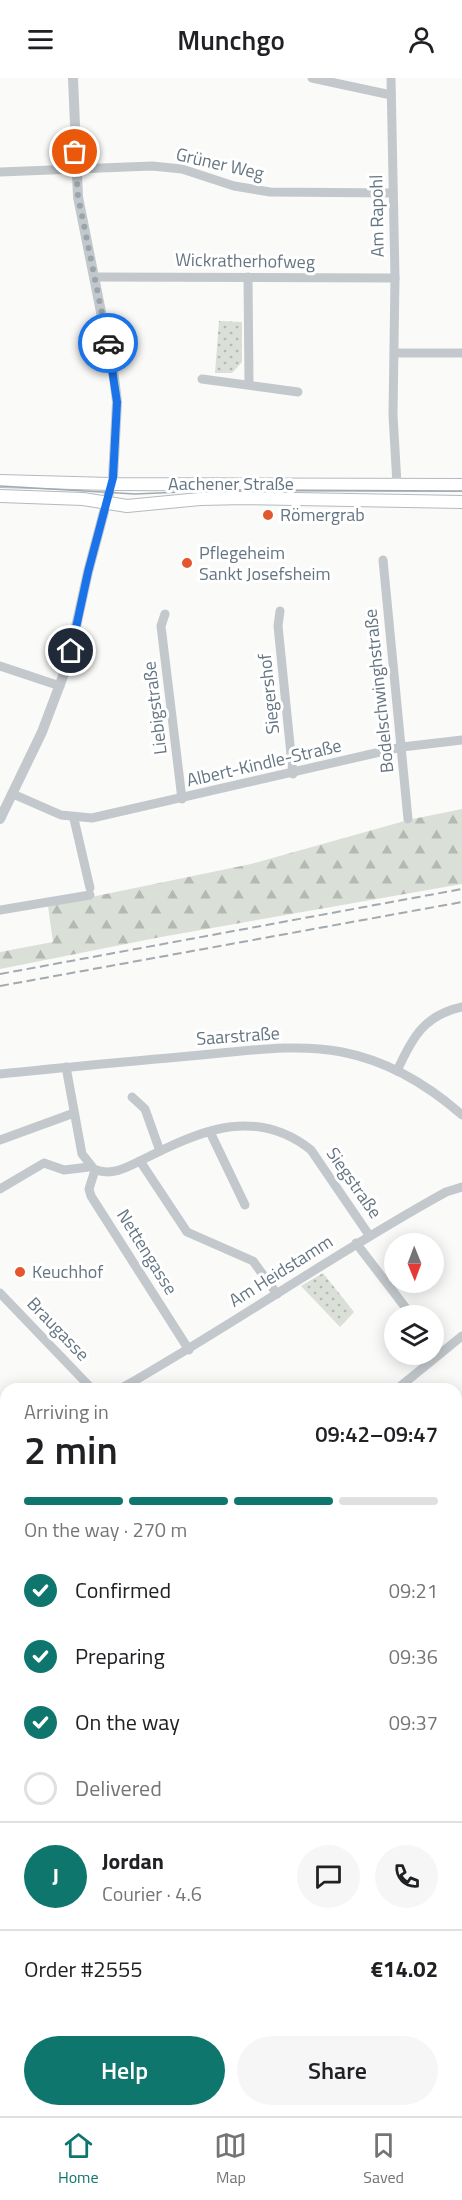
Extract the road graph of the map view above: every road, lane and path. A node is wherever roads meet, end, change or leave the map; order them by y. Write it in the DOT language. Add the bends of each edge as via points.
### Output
graph roads {
  1 [pos="73,78"];
  2 [pos="312,78"];
  3 [pos="391,78"];
  4 [pos="347,81"];
  5 [pos="391,95"];
  6 [pos="75,168"];
  7 [pos="0,172"];
  8 [pos="393,193"];
  9 [pos="95,277"];
  10 [pos="248,277"];
  11 [pos="395,278"];
  12 [pos="395,353"];
  13 [pos="462,353"];
  14 [pos="202,379"];
  15 [pos="249,383"];
  16 [pos="298,392"];
  17 [pos="0,481"];
  18 [pos="111,484"];
  19 [pos="396,484"];
  20 [pos="462,485"];
  21 [pos="0,496"];
  22 [pos="378,501"];
  23 [pos="406,502"];
  24 [pos="462,502"];
  25 [pos="107,503"];
  26 [pos="383,560"];
  27 [pos="280,611"];
  28 [pos="165,615"];
  29 [pos="0,666"];
  30 [pos="60,686"];
  31 [pos="462,740"];
  32 [pos="402,747"];
  33 [pos="293,774"];
  34 [pos="13,794"];
  35 [pos="182,799"];
  36 [pos="0,819"];
  37 [pos="74,819"];
  38 [pos="408,819"];
  39 [pos="0,910"];
  40 [pos="462,1007"];
  41 [pos="66,1067"];
  42 [pos="398,1071"];
  43 [pos="0,1074"];
  44 [pos="132,1097"];
  45 [pos="74,1113"];
  46 [pos="462,1115"];
  47 [pos="210,1132"];
  48 [pos="0,1140"];
  49 [pos="160,1151"];
  50 [pos="140,1161"];
  51 [pos="92,1168"];
  52 [pos="462,1187"];
  53 [pos="1,1188"];
  54 [pos="245,1205"];
  55 [pos="369,1235"];
  56 [pos="356,1243"];
  57 [pos="0,1293"];
  58 [pos="277,1294"];
  59 [pos="404,1305"];
  60 [pos="462,1336"];
  61 [pos="189,1350"];
  62 [pos="444,1351"];
  63 [pos="426,1365"];
  64 [pos="86,1383"];
  65 [pos="131,1383"];
  66 [pos="404,1383"];
  1 -- 6 [label="street"];
  2 -- 4 [label="street"];
  3 -- 5 [label="street, Am Rapohl"];
  4 -- 5 [label="street"];
  5 -- 8 [label="street, Am Rapohl"];
  6 -- 7 [label="street, Grüner Weg"];
  6 -- 8 [label="street, Grüner Weg" via="182,169 234,186 270,192"];
  6 -- 9 [label="street"];
  8 -- 11 [label="street, Am Rapohl"];
  9 -- 10 [label="street, Wickratherhofweg"];
  9 -- 18 [label="street" via="117,402"];
  10 -- 11 [label="street, Wickratherhofweg"];
  10 -- 15 [label="street"];
  11 -- 12 [label="street, Am Rapohl"];
  12 -- 13 [label="street"];
  12 -- 19 [label="street, Am Rapohl"];
  14 -- 15 [label="street"];
  15 -- 16 [label="street"];
  17 -- 18 [label="main road, Aachener Straße"];
  18 -- 19 [label="main road, Aachener Straße"];
  18 -- 25 [label="street"];
  19 -- 20 [label="main road, Aachener Straße"];
  19 -- 22 [label="main road" via="393,493"];
  19 -- 23 [label="main road"];
  21 -- 25 [label="main road, Aachener Straße"];
  22 -- 23 [label="main road, Aachener Straße"];
  22 -- 25 [label="main road, Aachener Straße" via="245,498 142,506"];
  23 -- 24 [label="main road, Aachener Straße"];
  25 -- 30 [label="street"];
  26 -- 32 [label="street, Bodelschwinghstraße"];
  27 -- 33 [label="street, Siegershof" via="278,626"];
  28 -- 35 [label="street, Liebigstraße" via="161,626"];
  29 -- 30 [label="street"];
  30 -- 34 [label="street"];
  31 -- 32 [label="street, Albert-Kindle-Straße"];
  32 -- 33 [label="street, Albert-Kindle-Straße"];
  32 -- 38 [label="street, Bodelschwinghstraße"];
  33 -- 35 [label="street, Albert-Kindle-Straße"];
  34 -- 36 [label="street"];
  34 -- 37 [label="street, Albert-Kindle-Straße"];
  35 -- 37 [label="street, Albert-Kindle-Straße"];
  37 -- 39 [label="street" via="90,891"];
  40 -- 42 [label="street" via="440,1013 421,1027"];
  41 -- 42 [label="street, Saarstraße" via="312,1049 342,1052"];
  41 -- 43 [label="street, Saarstraße"];
  41 -- 45 [label="street"];
  42 -- 46 [label="street, Saarstraße" via="437,1093"];
  44 -- 49 [label="street" via="145,1109"];
  45 -- 48 [label="street"];
  45 -- 51 [label="street" via="82,1154"];
  47 -- 49 [label="street, Siegstraße"];
  47 -- 54 [label="street"];
  47 -- 55 [label="street, Siegstraße" via="257,1125 298,1140 321,1162"];
  49 -- 50 [label="street, Siegstraße"];
  50 -- 51 [label="street, Siegstraße" via="116,1172"];
  50 -- 58 [label="street" via="187,1232 253,1261"];
  51 -- 53 [label="street, Siegstraße" via="64,1170 44,1163"];
  51 -- 61 [label="street, Nettengasse" via="88,1189 91,1196"];
  52 -- 55 [label="street, Am Heidstamm"];
  55 -- 56 [label="street, Am Heidstamm"];
  56 -- 58 [label="street, Am Heidstamm"];
  56 -- 59 [label="street"];
  57 -- 64 [label="street, Braugasse"];
  58 -- 61 [label="street, Am Heidstamm"];
  60 -- 62 [label="street"];
  61 -- 65 [label="street, Am Heidstamm"];
  63 -- 66 [label="street"];
}
